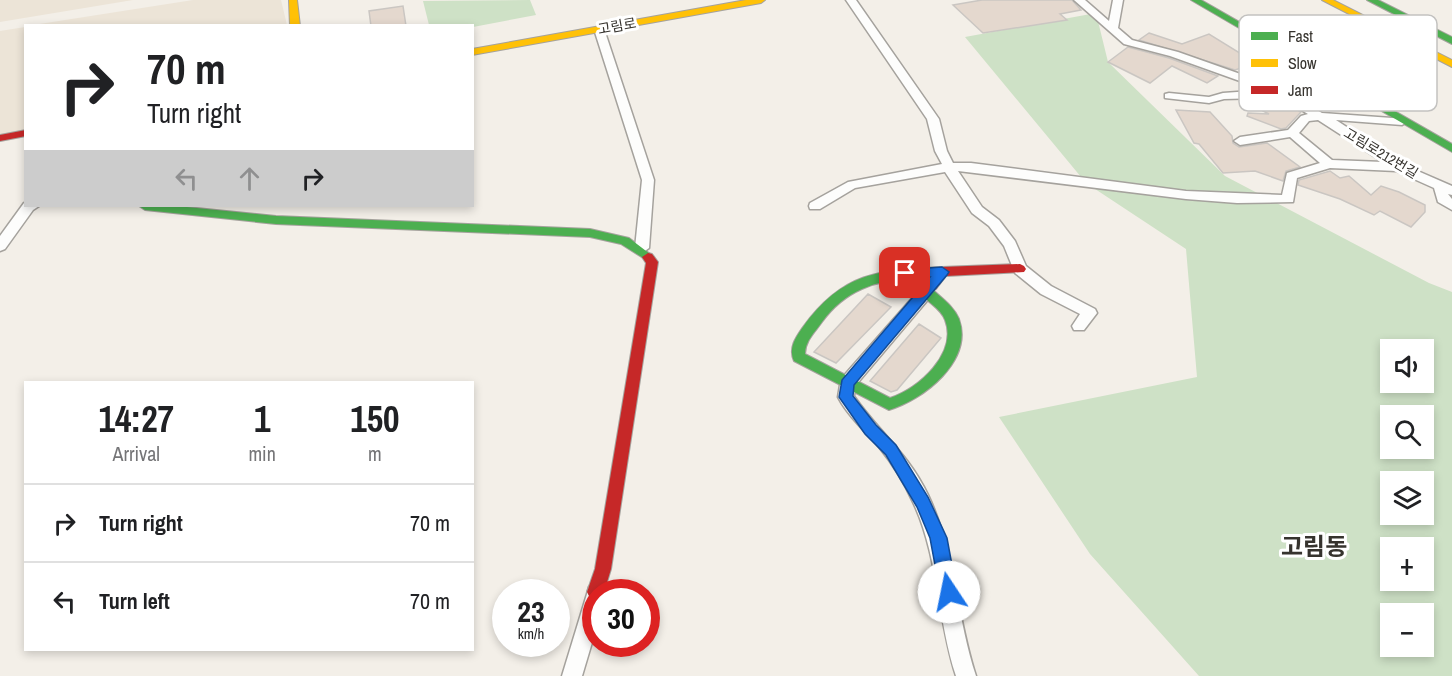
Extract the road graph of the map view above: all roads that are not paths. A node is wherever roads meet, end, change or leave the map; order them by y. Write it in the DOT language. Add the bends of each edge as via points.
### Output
graph roads {
  1 [pos="293,0"];
  2 [pos="761,0"];
  3 [pos="851,0"];
  4 [pos="1079,0"];
  5 [pos="1118,0"];
  6 [pos="1195,0"];
  7 [pos="1326,0"];
  8 [pos="1371,0"];
  9 [pos="1356,15"];
  10 [pos="1401,15"];
  11 [pos="295,24"];
  12 [pos="1239,25"];
  13 [pos="599,29"];
  14 [pos="1113,30"];
  15 [pos="1437,33"];
  16 [pos="1452,41"];
  17 [pos="474,52"];
  18 [pos="1437,56"];
  19 [pos="1452,64"];
  20 [pos="1239,76"];
  21 [pos="1169,96"];
  22 [pos="1239,96"];
  23 [pos="1311,111"];
  24 [pos="1385,111"];
  25 [pos="1320,116"];
  26 [pos="1402,121"];
  27 [pos="24,133"];
  28 [pos="1292,133"];
  29 [pos="0,138"];
  30 [pos="1240,141"];
  31 [pos="1452,148"];
  32 [pos="1329,164"];
  33 [pos="949,167"];
  34 [pos="1400,168"];
  35 [pos="1446,188"];
  36 [pos="815,206"];
  37 [pos="1452,206"];
  38 [pos="28,207"];
  39 [pos="153,207"];
  40 [pos="0,246"];
  41 [pos="642,248"];
  42 [pos="1020,269"];
  43 [pos="942,272"];
  44 [pos="926,292"];
  45 [pos="1079,326"];
  46 [pos="847,384"];
  47 [pos="600,579"];
  48 [pos="582,641"];
  49 [pos="572,676"];
  50 [pos="966,676"];
  1 -- 11 [label="main road"];
  2 -- 13 [label="main road, 고림로"];
  3 -- 33 [label="street" via="933,119"];
  4 -- 14 [label="street, 고림로212번길"];
  5 -- 14 [label="street"];
  6 -- 12 [label="main road"];
  7 -- 9 [label="main road"];
  8 -- 10 [label="main road"];
  13 -- 17 [label="main road, 고림로"];
  13 -- 41 [label="street" via="648,180"];
  14 -- 20 [label="street, 고림로212번길" via="1128,42"];
  15 -- 16 [label="main road"];
  18 -- 19 [label="main road"];
  21 -- 22 [label="street" via="1209,100"];
  23 -- 25 [label="street, 고림로212번길"];
  24 -- 26 [label="main road"];
  25 -- 26 [label="street"];
  25 -- 28 [label="street" via="1305,118"];
  25 -- 34 [label="street, 고림로212번길"];
  26 -- 31 [label="main road"];
  27 -- 29 [label="main road"];
  28 -- 30 [label="street"];
  28 -- 32 [label="street"];
  32 -- 33 [label="street" via="1291,176 1288,200 1219,200"];
  32 -- 34 [label="street"];
  33 -- 36 [label="street" via="852,185"];
  33 -- 42 [label="street" via="977,210 994,223 1010,244"];
  34 -- 35 [label="street, 고림로212번길"];
  35 -- 37 [label="street" via="1443,199"];
  38 -- 40 [label="street"];
  39 -- 41 [label="main road" via="276,220 590,233"];
  41 -- 47 [label="main road" via="652,262"];
  42 -- 43 [label="main road"];
  42 -- 45 [label="street" via="1046,290 1090,313"];
  43 -- 44 [label="main road"];
  43 -- 46 [label="main road" via="877,277 830,297 814,318 797,353 808,364"];
  44 -- 46 [label="street"];
  44 -- 46 [label="main road" via="944,305 956,336 948,358 918,394 890,404"];
  46 -- 50 [label="street" via="846,397 891,450 923,502 938,538"];
  48 -- 49 [label="street"];
}
